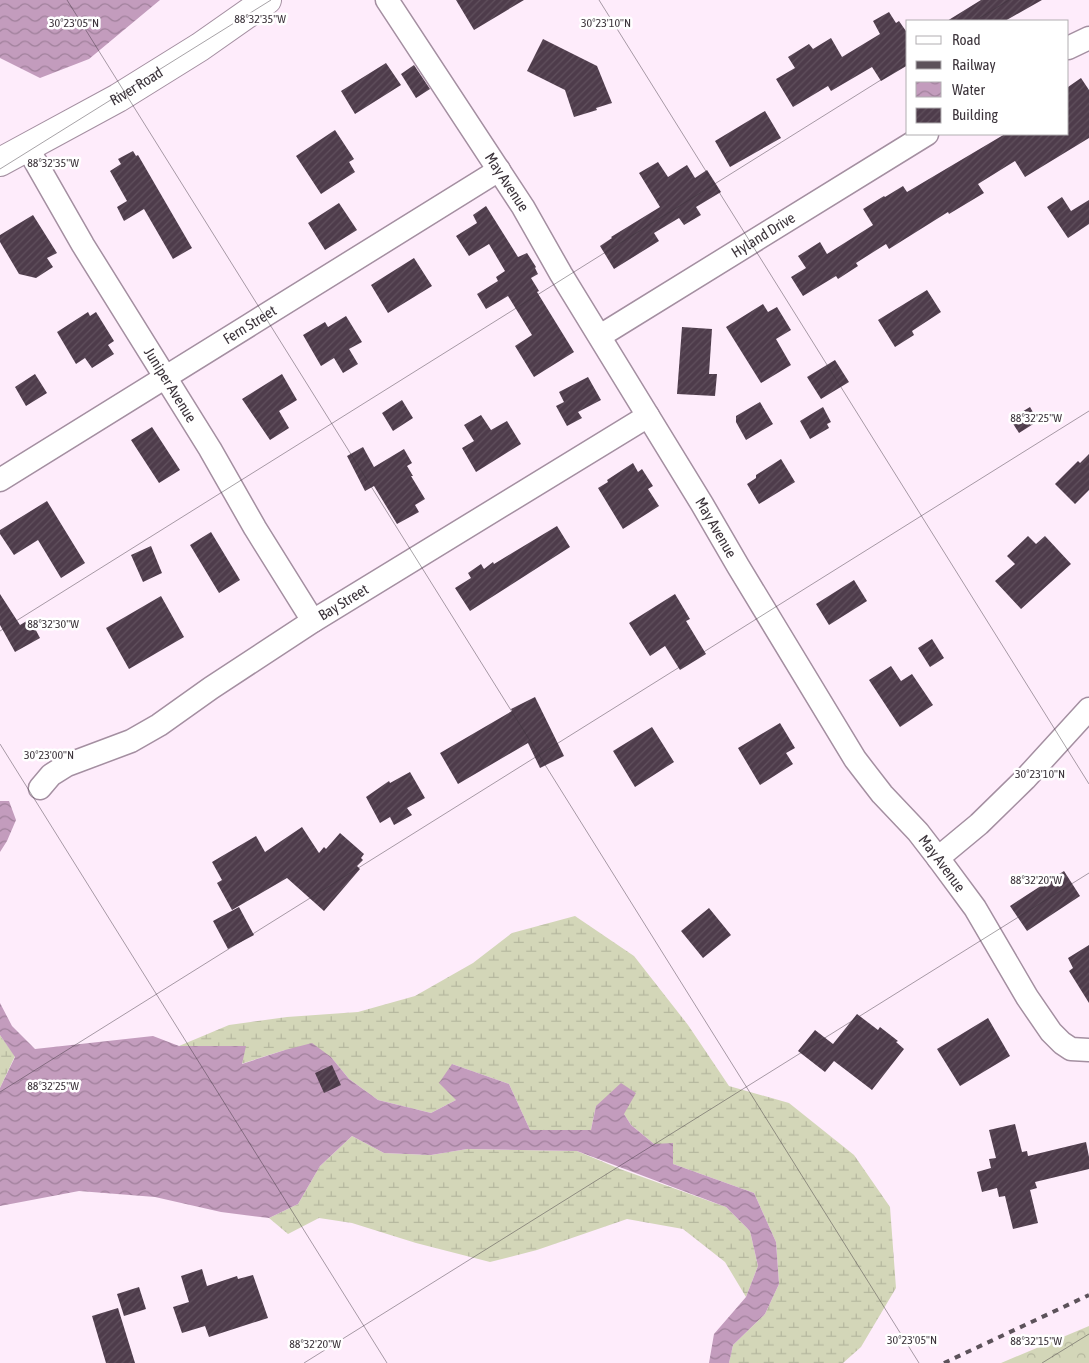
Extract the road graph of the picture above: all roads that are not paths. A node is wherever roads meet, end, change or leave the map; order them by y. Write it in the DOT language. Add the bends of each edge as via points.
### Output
graph roads {
  1 [pos="267,0"];
  2 [pos="387,0"];
  3 [pos="1089,38"];
  4 [pos="1069,48"];
  5 [pos="925,135"];
  6 [pos="28,147"];
  7 [pos="0,162"];
  8 [pos="499,170"];
  9 [pos="600,336"];
  10 [pos="165,376"];
  11 [pos="648,416"];
  12 [pos="0,480"];
  13 [pos="313,621"];
  14 [pos="1089,709"];
  15 [pos="40,788"];
  16 [pos="938,858"];
  17 [pos="1089,1050"];
  1 -- 6 [label="street, River Road" via="134,88"];
  2 -- 8 [label="street, May Avenue"];
  3 -- 4 [label="street"];
  5 -- 9 [label="street, Hyland Drive"];
  6 -- 7 [label="street, River Road"];
  6 -- 10 [label="street, Juniper Avenue" via="83,245"];
  8 -- 9 [label="street, May Avenue"];
  8 -- 10 [label="street, Fern Street"];
  9 -- 11 [label="street, May Avenue"];
  10 -- 12 [label="street, Fern Street"];
  10 -- 13 [label="street, Juniper Avenue"];
  11 -- 13 [label="street, Bay Street"];
  11 -- 16 [label="street, May Avenue" via="855,758"];
  13 -- 15 [label="street, Bay Street" via="159,725 131,741 67,765 51,775"];
  14 -- 16 [label="street" via="1025,779"];
  16 -- 17 [label="street, May Avenue" via="975,908 1050,1032 1071,1049"];
}
